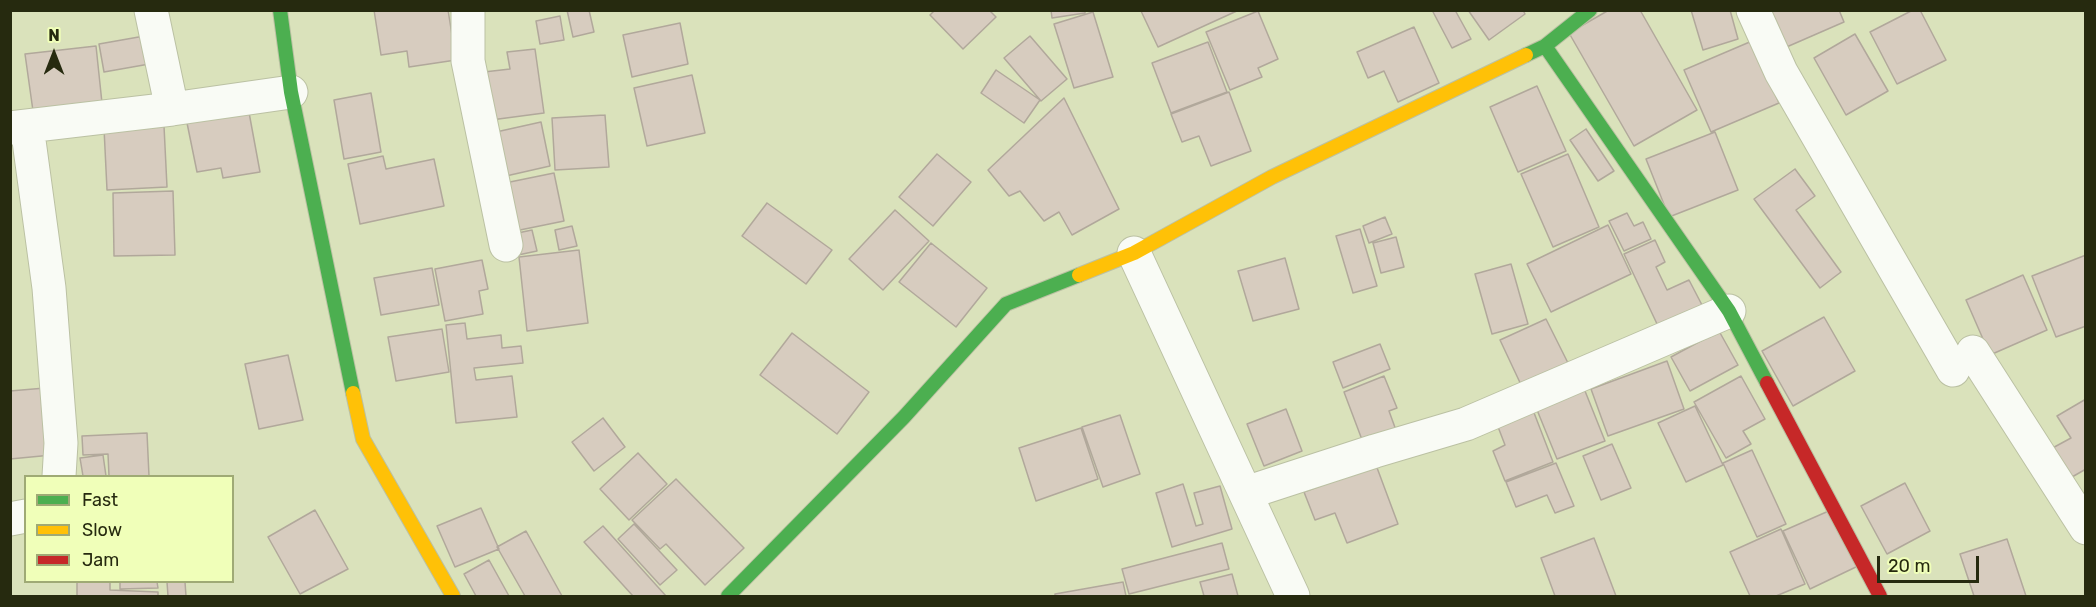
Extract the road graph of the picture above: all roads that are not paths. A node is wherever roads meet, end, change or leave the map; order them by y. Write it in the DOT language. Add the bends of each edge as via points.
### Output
graph roads {
  1 [pos="151,10"];
  2 [pos="280,10"];
  3 [pos="468,10"];
  4 [pos="1590,10"];
  5 [pos="1753,10"];
  6 [pos="1545,46"];
  7 [pos="291,92"];
  8 [pos="172,109"];
  9 [pos="19,127"];
  10 [pos="506,245"];
  11 [pos="1134,253"];
  12 [pos="1729,311"];
  13 [pos="59,475"];
  14 [pos="1246,493"];
  15 [pos="2085,528"];
  16 [pos="453,597"];
  17 [pos="728,597"];
  18 [pos="1293,597"];
  19 [pos="1881,597"];
  1 -- 8 [label="street"];
  2 -- 7 [label="street"];
  3 -- 10 [label="street" via="468,62"];
  4 -- 6 [label="street"];
  5 -- 15 [label="street" via="1781,72 1963,361"];
  6 -- 11 [label="street" via="1272,177"];
  6 -- 12 [label="street"];
  7 -- 8 [label="street"];
  7 -- 16 [label="street" via="363,439"];
  8 -- 9 [label="street"];
  9 -- 13 [label="street" via="49,288 61,443"];
  11 -- 14 [label="street"];
  11 -- 17 [label="street" via="1006,304 904,417"];
  12 -- 14 [label="street" via="1466,424"];
  12 -- 19 [label="street"];
  14 -- 18 [label="street"];
}
